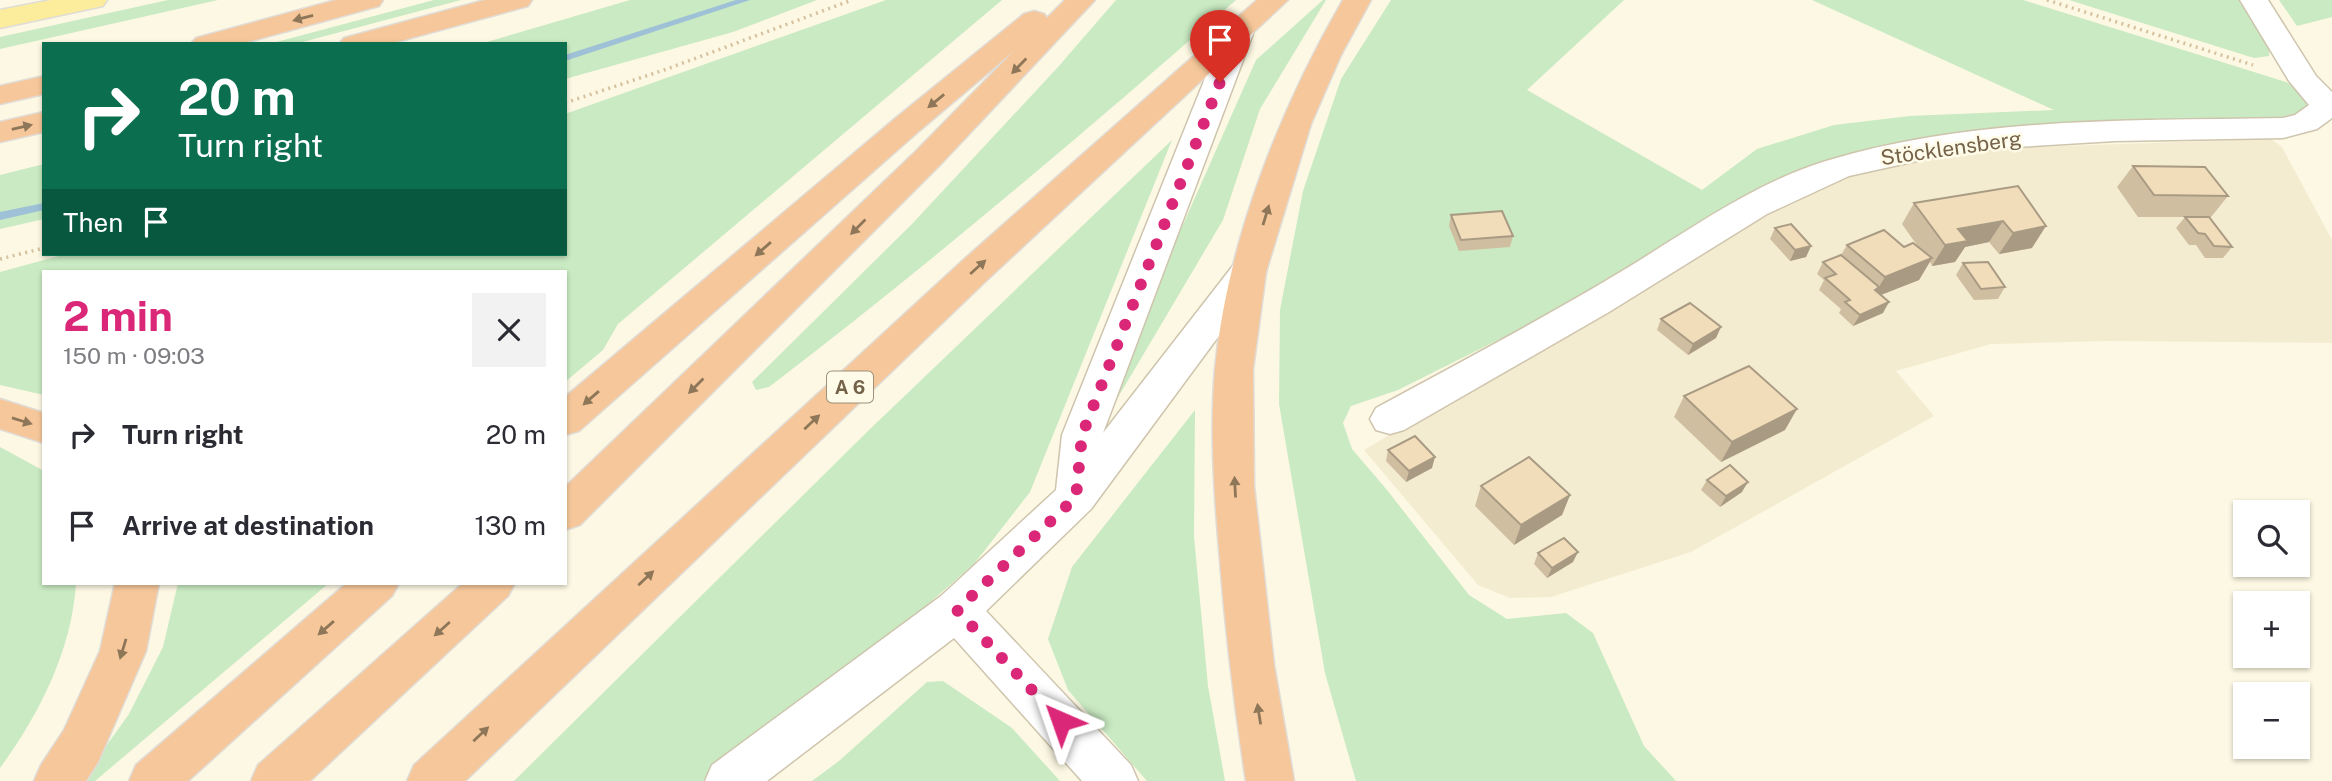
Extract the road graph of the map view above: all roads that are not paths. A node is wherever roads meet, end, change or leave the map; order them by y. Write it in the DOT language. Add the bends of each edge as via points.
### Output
graph roads {
  1 [pos="93,0"];
  2 [pos="369,0"];
  3 [pos="518,0"];
  4 [pos="1274,0"];
  5 [pos="1357,0"];
  6 [pos="2254,0"];
  7 [pos="1063,7"];
  8 [pos="0,19"];
  9 [pos="1239,31"];
  10 [pos="213,42"];
  11 [pos="361,42"];
  12 [pos="42,85"];
  13 [pos="2323,86"];
  14 [pos="0,95"];
  15 [pos="42,122"];
  16 [pos="0,132"];
  17 [pos="1248,272"];
  18 [pos="0,414"];
  19 [pos="567,418"];
  20 [pos="1390,419"];
  21 [pos="42,427"];
  22 [pos="1076,497"];
  23 [pos="567,511"];
  24 [pos="137,585"];
  25 [pos="375,585"];
  26 [pos="491,585"];
  27 [pos="957,610"];
  28 [pos="58,781"];
  29 [pos="153,781"];
  30 [pos="275,781"];
  31 [pos="431,781"];
  32 [pos="729,781"];
  33 [pos="1114,781"];
  34 [pos="1269,781"];
  1 -- 8 [label="main road"];
  2 -- 10 [label="highway, one-way"];
  3 -- 11 [label="highway"];
  4 -- 9 [label="highway, A 6"];
  17 -- 5 [label="highway, one-way" via="1295,124 1326,54"];
  6 -- 13 [label="lane"];
  7 -- 19 [label="highway, one-way" via="908,124"];
  7 -- 23 [label="highway, one-way" via="927,159"];
  9 -- 22 [label="lane" via="1082,435"];
  31 -- 9 [label="highway, A 6, one-way" via="974,271"];
  12 -- 14 [label="highway"];
  13 -- 20 [label="lane, Stöcklensberg" via="2328,106 2306,121 2283,128 2013,137 1890,153 1835,169 1730,222"];
  16 -- 15 [label="highway, one-way"];
  17 -- 22 [label="lane"];
  34 -- 17 [label="highway, one-way" via="1251,666 1234,485 1234,369"];
  18 -- 21 [label="highway, one-way"];
  22 -- 27 [label="lane"];
  24 -- 28 [label="highway, one-way" via="123,651 81,746"];
  25 -- 29 [label="highway, one-way"];
  26 -- 30 [label="highway, one-way"];
  27 -- 32 [label="lane"];
  27 -- 33 [label="lane"];
}
